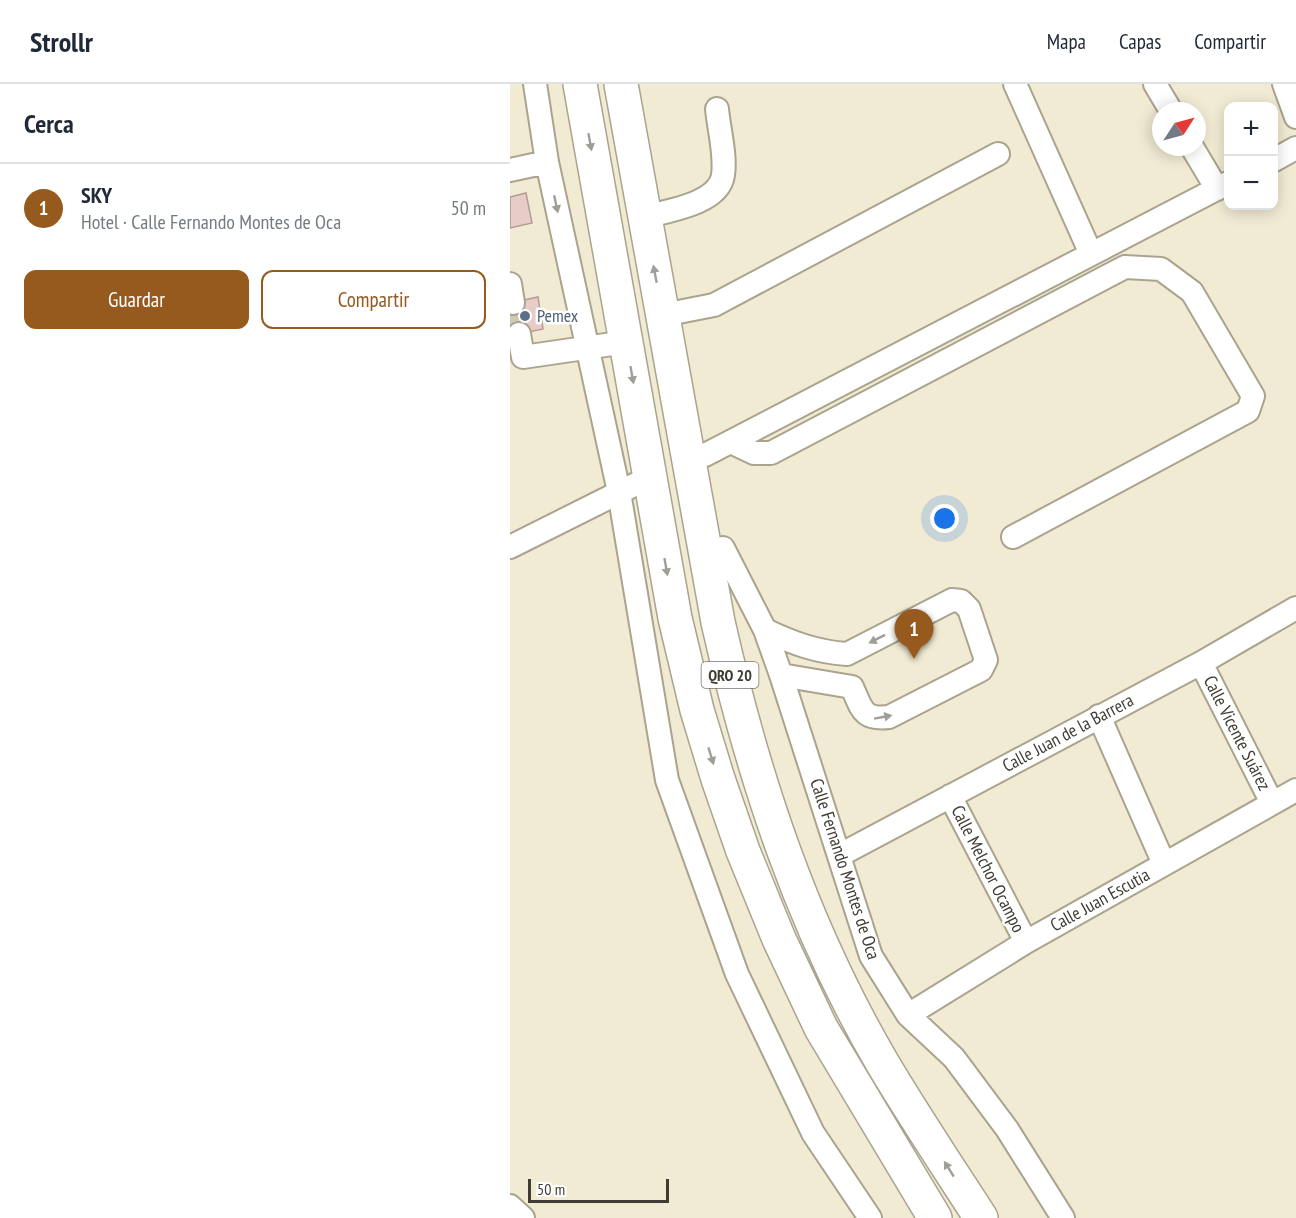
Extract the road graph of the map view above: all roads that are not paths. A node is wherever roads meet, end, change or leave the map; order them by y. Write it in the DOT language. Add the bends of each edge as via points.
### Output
graph roads {
  1 [pos="535,84"];
  2 [pos="580,84"];
  3 [pos="621,84"];
  4 [pos="1014,84"];
  5 [pos="1155,84"];
  6 [pos="1284,84"];
  7 [pos="1166,102"];
  8 [pos="717,110"];
  9 [pos="1296,117"];
  10 [pos="1296,148"];
  11 [pos="998,154"];
  12 [pos="1199,156"];
  13 [pos="1278,158"];
  14 [pos="547,162"];
  15 [pos="510,170"];
  16 [pos="1223,186"];
  17 [pos="644,217"];
  18 [pos="1091,254"];
  19 [pos="664,322"];
  20 [pos="519,334"];
  21 [pos="626,342"];
  22 [pos="587,348"];
  23 [pos="718,449"];
  24 [pos="651,477"];
  25 [pos="619,492"];
  26 [pos="1013,537"];
  27 [pos="510,547"];
  28 [pos="723,548"];
  29 [pos="1296,608"];
  30 [pos="675,618"];
  31 [pos="765,630"];
  32 [pos="643,638"];
  33 [pos="847,654"];
  34 [pos="1201,663"];
  35 [pos="781,675"];
  36 [pos="852,687"];
  37 [pos="1099,716"];
  38 [pos="1296,790"];
  39 [pos="950,796"];
  40 [pos="1272,803"];
  41 [pos="840,855"];
  42 [pos="1164,864"];
  43 [pos="1026,942"];
  44 [pos="837,975"];
  45 [pos="908,1015"];
  46 [pos="510,1206"];
  47 [pos="523,1218"];
  48 [pos="870,1218"];
  49 [pos="935,1218"];
  50 [pos="981,1218"];
  51 [pos="1063,1218"];
  1 -- 14 [label="street"];
  2 -- 21 [label="highway, QRO 20, one-way"];
  3 -- 17 [label="highway, QRO 20"];
  4 -- 18 [label="street"];
  5 -- 7 [label="street"];
  6 -- 9 [label="street"];
  8 -- 17 [label="street" via="723,174 720,188 698,202"];
  10 -- 13 [label="street"];
  11 -- 19 [label="street" via="714,305"];
  12 -- 16 [label="street"];
  14 -- 15 [label="street"];
  14 -- 22 [label="street, one-way"];
  16 -- 18 [label="street"];
  19 -- 17 [label="highway, QRO 20, one-way"];
  18 -- 23 [label="street"];
  19 -- 23 [label="highway" via="696,414"];
  19 -- 44 [label="highway, QRO 20" via="737,706 781,848"];
  20 -- 22 [label="street" via="523,357"];
  21 -- 22 [label="street"];
  21 -- 24 [label="highway, QRO 20, one-way"];
  22 -- 25 [label="street"];
  23 -- 26 [label="street" via="771,453 1125,267 1161,269 1192,292 1253,396 1248,411"];
  23 -- 28 [label="highway"];
  24 -- 25 [label="street"];
  24 -- 30 [label="highway, QRO 20, one-way"];
  25 -- 27 [label="street"];
  25 -- 32 [label="street"];
  28 -- 31 [label="street, Calle Fernando Montes de Oca"];
  28 -- 44 [label="highway" via="752,694 772,765 803,848"];
  29 -- 34 [label="street, Calle Juan de la Barrera"];
  30 -- 32 [label="street"];
  30 -- 49 [label="highway, QRO 20, one-way" via="718,779 778,939 820,1028"];
  31 -- 33 [label="street" via="795,645"];
  31 -- 35 [label="street, Calle Fernando Montes de Oca"];
  32 -- 48 [label="street" via="667,780 737,974 813,1133"];
  33 -- 36 [label="street"];
  36 -- 33 [label="street, one-way" via="863,712 873,719 889,717 981,670 985,650 969,609 961,601 952,600"];
  34 -- 37 [label="street, Calle Juan de la Barrera"];
  34 -- 40 [label="street, Calle Vicente Suárez"];
  35 -- 36 [label="street"];
  35 -- 41 [label="street, Calle Fernando Montes de Oca"];
  37 -- 39 [label="street, Calle Juan de la Barrera"];
  37 -- 42 [label="street"];
  38 -- 40 [label="street, Calle Juan Escutia"];
  39 -- 41 [label="street, Calle Juan de la Barrera"];
  39 -- 43 [label="street, Calle Melchor Ocampo"];
  40 -- 42 [label="street, Calle Juan Escutia"];
  41 -- 45 [label="street, Calle Fernando Montes de Oca" via="871,956"];
  42 -- 43 [label="street, Calle Juan Escutia"];
  43 -- 45 [label="street, Calle Juan Escutia"];
  50 -- 44 [label="highway, QRO 20, one-way" via="883,1063"];
  45 -- 51 [label="street, Calle Fernando Montes de Oca" via="954,1058 1007,1128"];
  46 -- 47 [label="street"];
}
